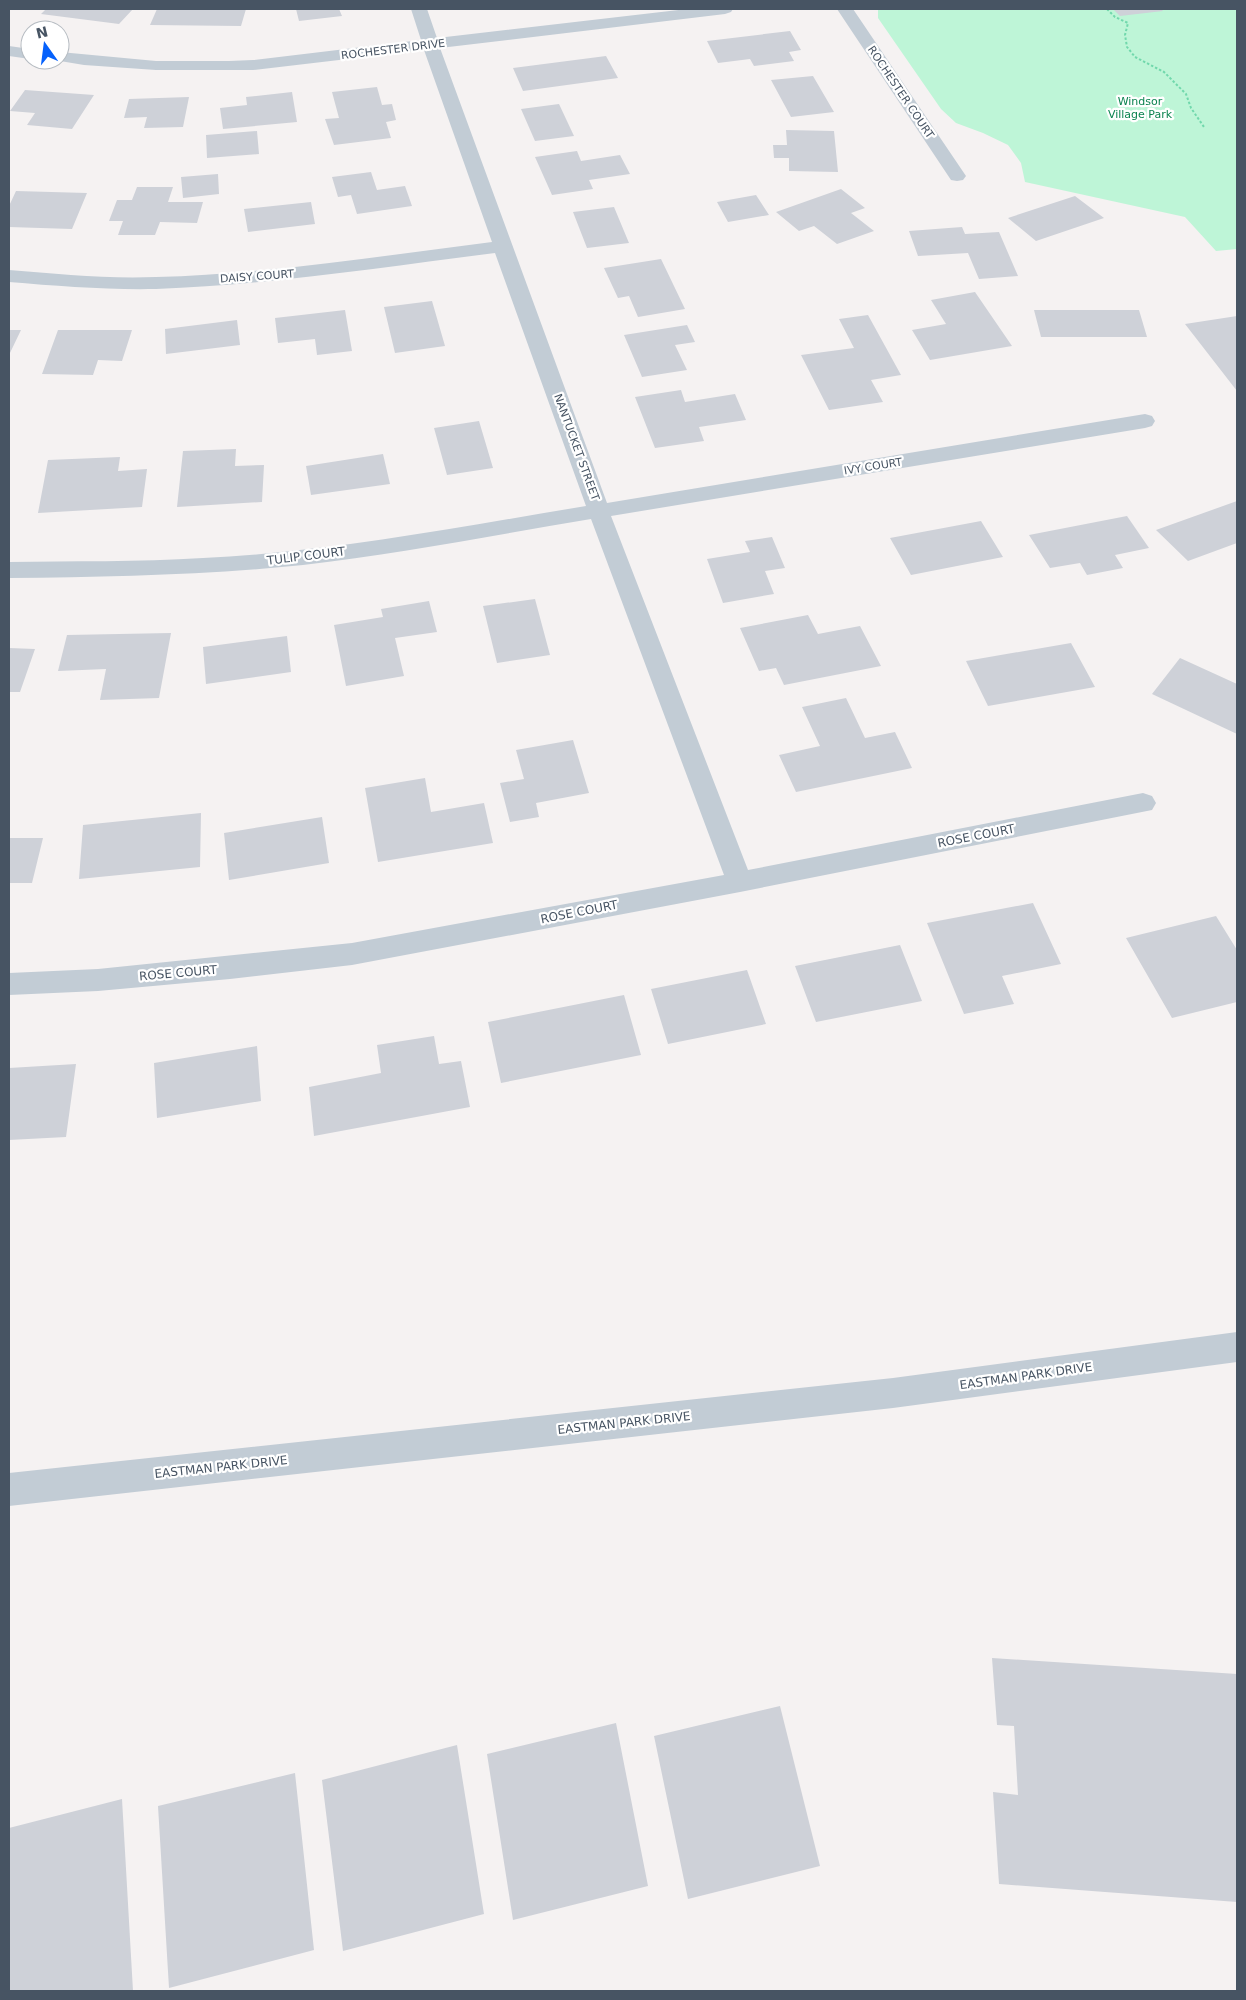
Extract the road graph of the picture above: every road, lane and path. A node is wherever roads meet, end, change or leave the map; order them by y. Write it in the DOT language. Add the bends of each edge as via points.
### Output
graph roads {
  1 [pos="419,9"];
  2 [pos="725,9"];
  3 [pos="845,9"];
  4 [pos="1107,9"];
  5 [pos="431,44"];
  6 [pos="70,58"];
  7 [pos="1204,127"];
  8 [pos="957,176"];
  9 [pos="504,246"];
  10 [pos="9,276"];
  11 [pos="1145,422"];
  12 [pos="600,511"];
  13 [pos="9,570"];
  14 [pos="1143,803"];
  15 [pos="740,882"];
  16 [pos="9,984"];
  17 [pos="1237,1347"];
  18 [pos="9,1490"];
  1 -- 5 [label="street, NANTUCKET STREET"];
  2 -- 5 [label="street, ROCHESTER DRIVE"];
  3 -- 8 [label="street, ROCHESTER COURT"];
  4 -- 7 [label="path" via="1128,23 1125,35 1128,47 1136,57 1164,72 1186,94"];
  5 -- 6 [label="street, ROCHESTER DRIVE" via="254,66 206,68 170,68"];
  5 -- 9 [label="street, NANTUCKET STREET"];
  9 -- 10 [label="street, DAISY COURT" via="292,273 157,282"];
  9 -- 12 [label="street, NANTUCKET STREET"];
  11 -- 12 [label="street, IVY COURT"];
  12 -- 13 [label="street, TULIP COURT" via="304,557 204,566"];
  12 -- 15 [label="street, NANTUCKET STREET"];
  14 -- 15 [label="street, ROSE COURT"];
  15 -- 16 [label="street, ROSE COURT" via="352,954 98,980"];
  17 -- 18 [label="street, EASTMAN PARK DRIVE" via="893,1393"];
}
